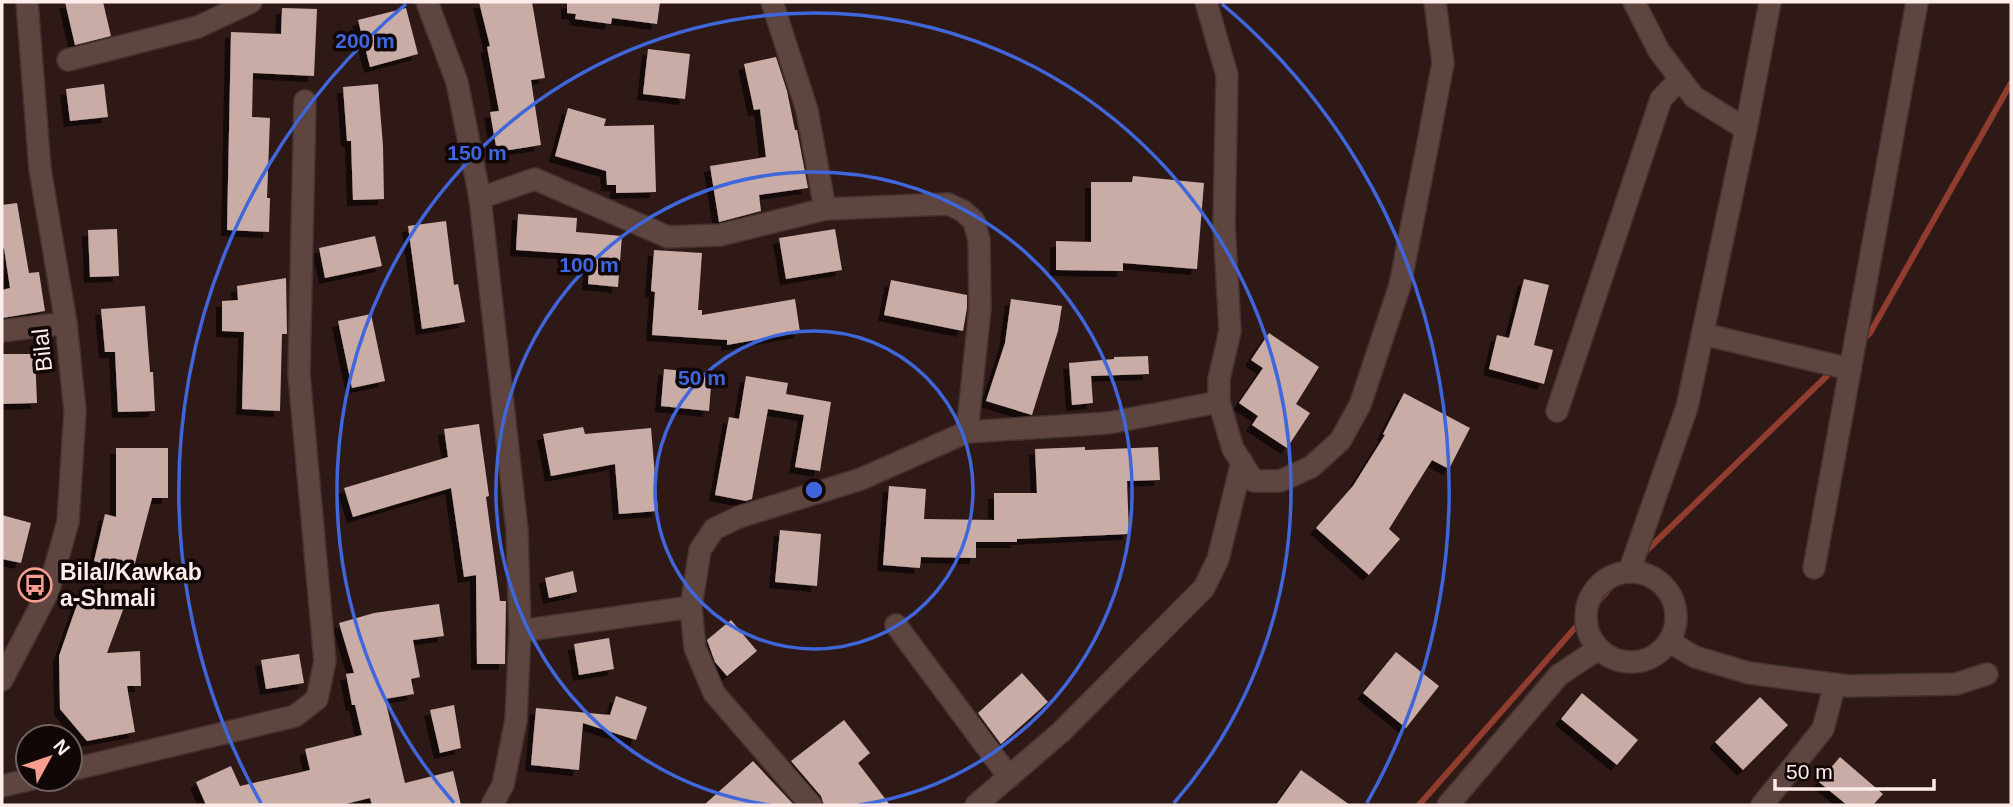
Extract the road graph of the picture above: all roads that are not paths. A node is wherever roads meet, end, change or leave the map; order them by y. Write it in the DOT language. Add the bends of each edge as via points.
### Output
graph roads {
  1 [pos="27,2"];
  2 [pos="251,2"];
  3 [pos="426,2"];
  4 [pos="772,2"];
  5 [pos="1206,2"];
  6 [pos="1435,2"];
  7 [pos="1634,2"];
  8 [pos="1770,2"];
  9 [pos="1917,2"];
  10 [pos="68,60"];
  11 [pos="1680,79"];
  12 [pos="305,101"];
  13 [pos="1746,129"];
  14 [pos="480,198"];
  15 [pos="825,209"];
  16 [pos="66,323"];
  17 [pos="2,331"];
  18 [pos="1703,334"];
  19 [pos="1850,369"];
  20 [pos="1219,402"];
  21 [pos="1557,411"];
  22 [pos="967,432"];
  23 [pos="1242,462"];
  24 [pos="1814,568"];
  25 [pos="1629,572"];
  26 [pos="691,607"];
  27 [pos="896,625"];
  28 [pos="520,631"];
  29 [pos="1670,642"];
  30 [pos="1598,649"];
  31 [pos="1987,674"];
  32 [pos="2,680"];
  33 [pos="1835,684"];
  34 [pos="84,767"];
  35 [pos="1009,776"];
  36 [pos="492,805"];
  37 [pos="811,805"];
  38 [pos="976,805"];
  39 [pos="1448,805"];
  40 [pos="1762,805"];
  1 -- 16 [label="street, Bilal" via="40,169"];
  2 -- 10 [label="street" via="198,27"];
  3 -- 14 [label="street" via="457,82"];
  4 -- 15 [label="street" via="807,110"];
  5 -- 20 [label="street" via="1227,75 1224,225 1230,331 1219,379"];
  6 -- 23 [label="street" via="1443,62 1400,285 1360,405 1340,441 1311,467 1280,481 1254,481"];
  7 -- 11 [label="street" via="1659,51"];
  8 -- 13 [label="street"];
  9 -- 19 [label="street"];
  11 -- 13 [label="street" via="1694,97"];
  11 -- 21 [label="street" via="1661,99"];
  12 -- 34 [label="street" via="299,374 325,661 317,699 295,716"];
  13 -- 18 [label="street"];
  14 -- 15 [label="street" via="535,179 668,237 720,235"];
  14 -- 28 [label="street" via="517,530"];
  15 -- 22 [label="street" via="948,204 974,221 979,240 980,309"];
  16 -- 17 [label="street"];
  16 -- 32 [label="street, Bilal" via="75,411 68,522 48,592"];
  18 -- 19 [label="street"];
  18 -- 25 [label="street" via="1687,407"];
  19 -- 24 [label="street"];
  20 -- 22 [label="street" via="1108,423"];
  20 -- 23 [label="street" via="1233,449"];
  22 -- 26 [label="street" via="860,479 714,529 700,550"];
  23 -- 35 [label="street" via="1218,559 1204,588 1061,732"];
  25 -- 29 [label="street" via="1649,576 1666,588 1676,614"];
  25 -- 30 [label="street" via="1612,576 1588,601 1585,617"];
  26 -- 28 [label="street"];
  26 -- 37 [label="street" via="695,648 714,693"];
  27 -- 35 [label="street"];
  28 -- 36 [label="street" via="516,720 503,785"];
  29 -- 30 [label="street" via="1644,661 1627,663"];
  29 -- 33 [label="street" via="1695,657 1749,673"];
  30 -- 39 [label="street" via="1559,675"];
  31 -- 33 [label="street" via="1956,684"];
  33 -- 40 [label="street" via="1823,729"];
  35 -- 38 [label="street"];
}
